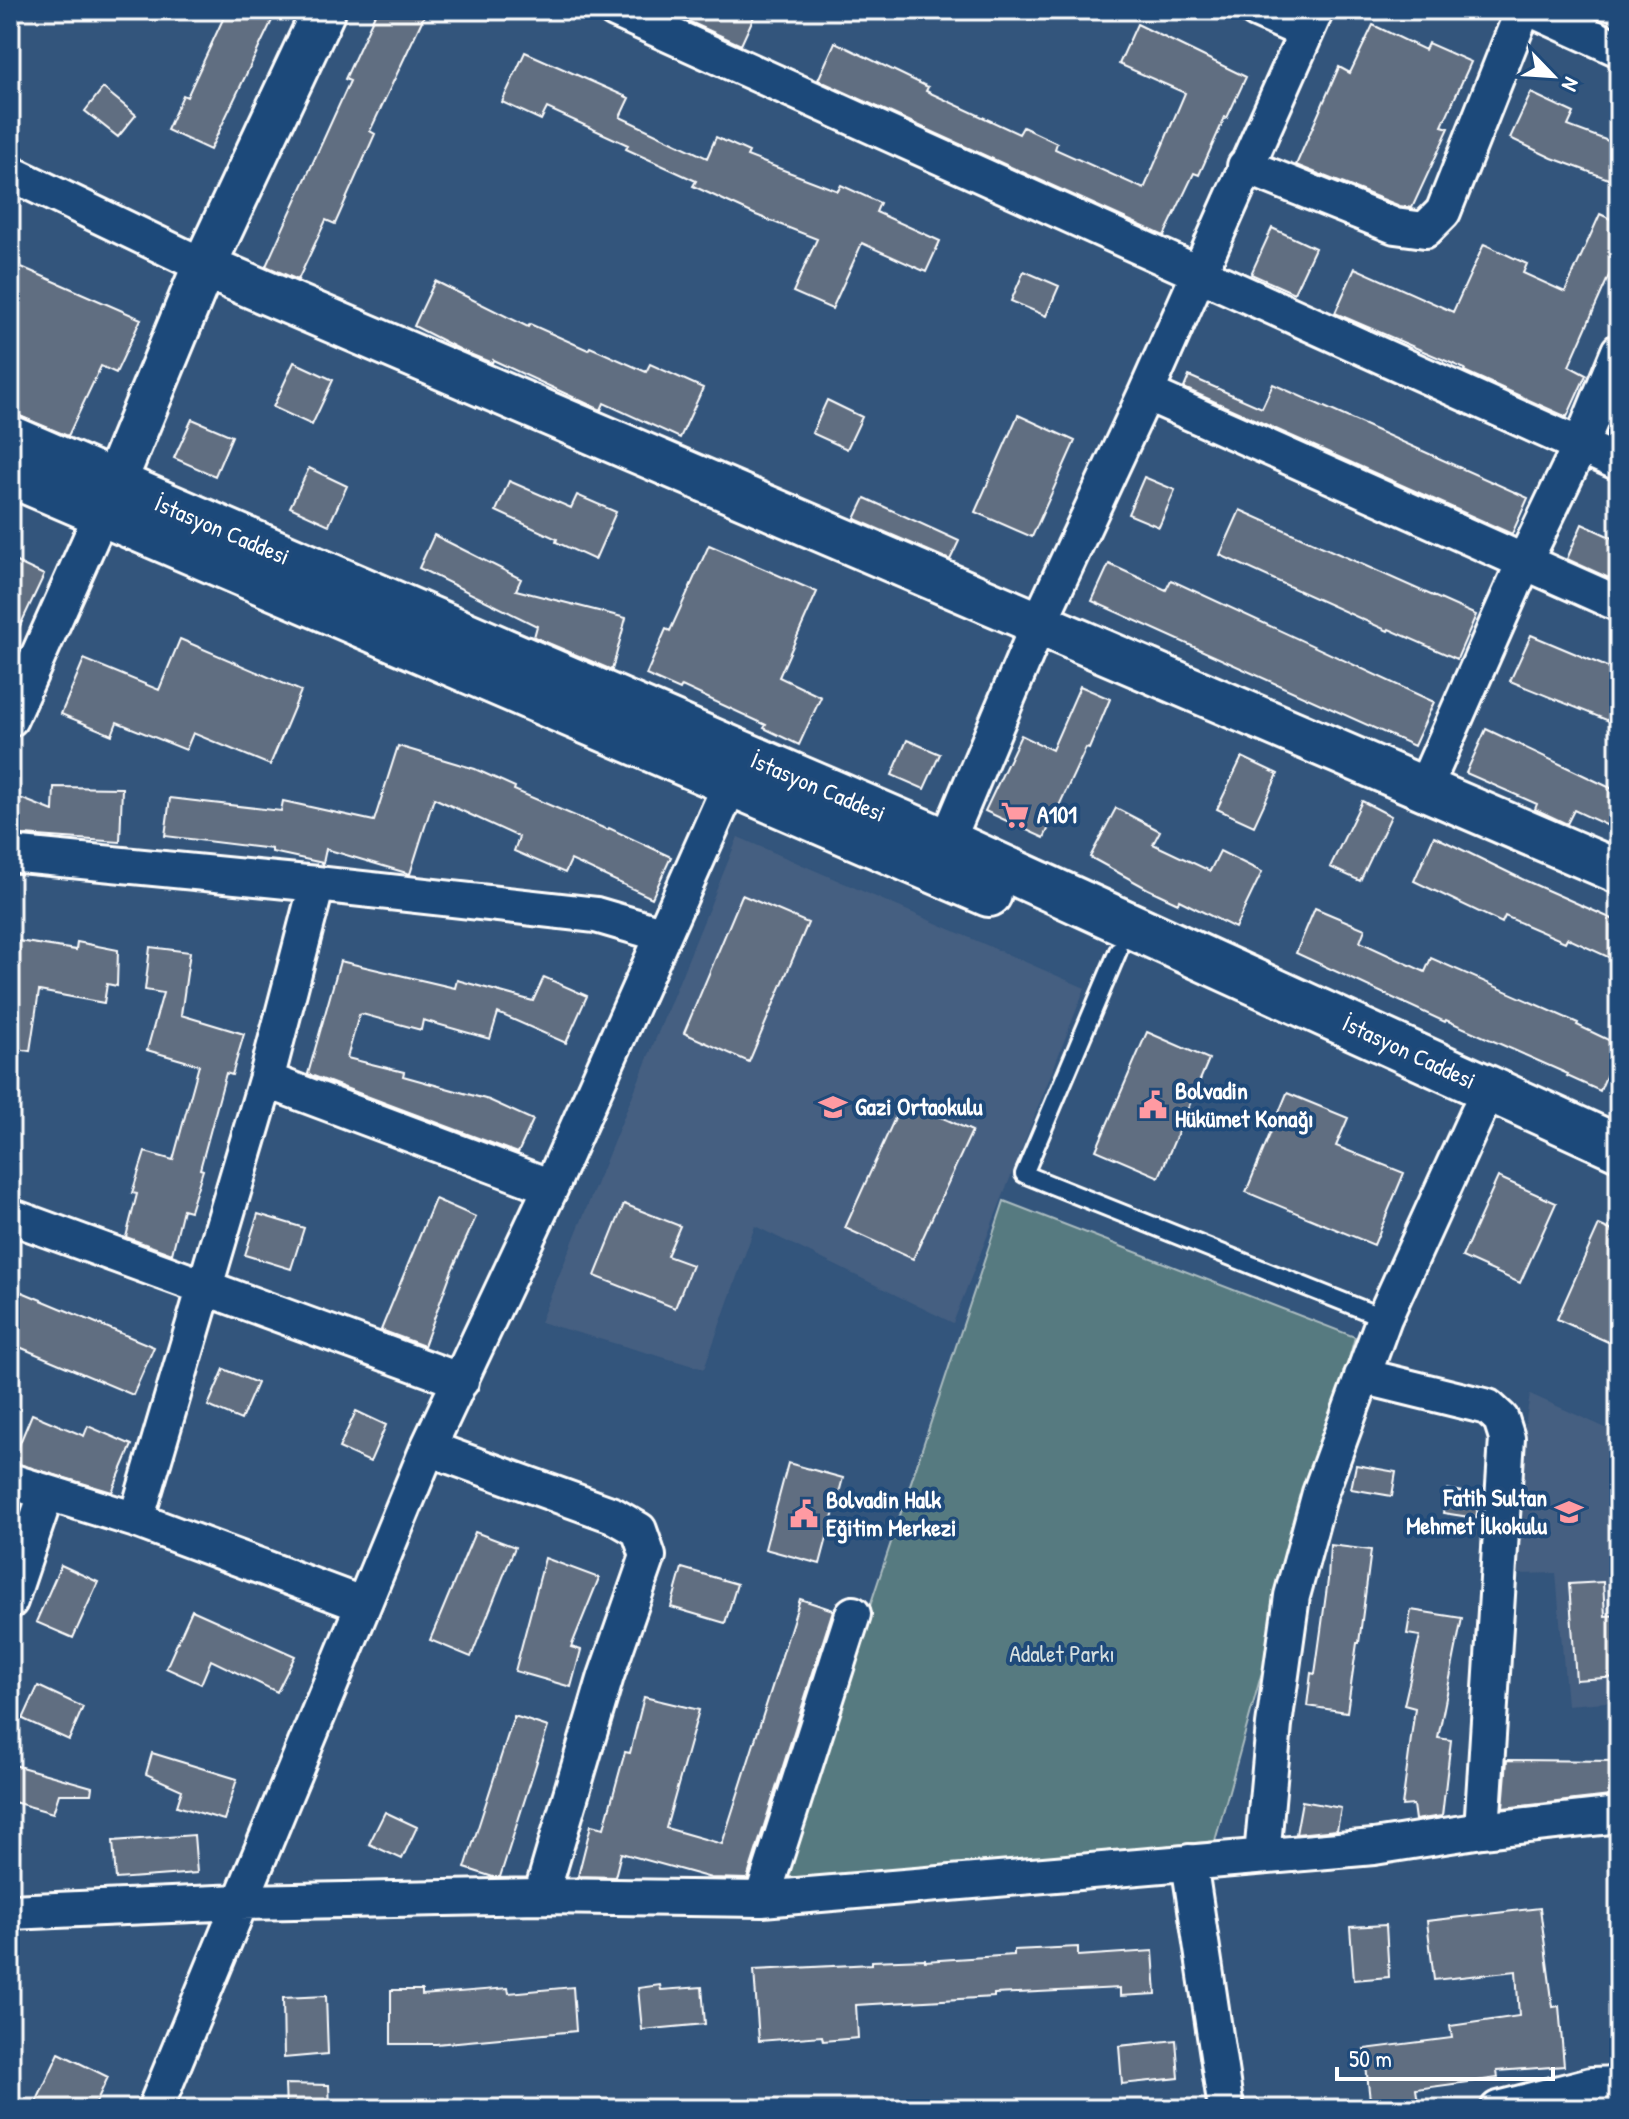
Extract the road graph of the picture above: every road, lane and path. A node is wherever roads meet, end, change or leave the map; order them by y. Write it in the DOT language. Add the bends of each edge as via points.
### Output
graph roads {
  1 [pos="324,10"];
  2 [pos="615,10"];
  3 [pos="1256,10"];
  4 [pos="1523,10"];
  5 [pos="1533,10"];
  6 [pos="1311,21"];
  7 [pos="1619,49"];
  8 [pos="1245,166"];
  9 [pos="10,173"];
  10 [pos="204,266"];
  11 [pos="1199,271"];
  12 [pos="1619,351"];
  13 [pos="1146,393"];
  14 [pos="10,438"];
  15 [pos="1580,446"];
  16 [pos="1619,463"];
  17 [pos="10,474"];
  18 [pos="108,498"];
  19 [pos="1525,560"];
  20 [pos="1619,604"];
  21 [pos="1038,625"];
  22 [pos="10,719"];
  23 [pos="730,785"];
  24 [pos="1424,789"];
  25 [pos="10,854"];
  26 [pos="940,856"];
  27 [pos="1619,872"];
  28 [pos="317,884"];
  29 [pos="661,934"];
  30 [pos="1118,951"];
  31 [pos="266,1080"];
  32 [pos="1478,1112"];
  33 [pos="1619,1148"];
  34 [pos="1619,1174"];
  35 [pos="551,1187"];
  36 [pos="10,1216"];
  37 [pos="205,1288"];
  38 [pos="1384,1318"];
  39 [pos="1362,1376"];
  40 [pos="461,1381"];
  41 [pos="428,1448"];
  42 [pos="10,1481"];
  43 [pos="46,1494"];
  44 [pos="136,1520"];
  45 [pos="10,1601"];
  46 [pos="361,1604"];
  47 [pos="853,1614"];
  48 [pos="1619,1815"];
  49 [pos="1482,1830"];
  50 [pos="1262,1856"];
  51 [pos="1189,1862"];
  52 [pos="541,1896"];
  53 [pos="762,1899"];
  54 [pos="240,1902"];
  55 [pos="10,1912"];
  56 [pos="1619,2084"];
  57 [pos="155,2109"];
  58 [pos="1226,2109"];
  59 [pos="1498,2109"];
  1 -- 10 [label="street"];
  2 -- 11 [label="street"];
  3 -- 6 [label="street"];
  4 -- 8 [label="street" via="1443,212 1425,230 1395,226"];
  5 -- 7 [label="street"];
  6 -- 8 [label="street"];
  8 -- 11 [label="street"];
  9 -- 10 [label="street"];
  10 -- 18 [label="street"];
  10 -- 21 [label="street"];
  11 -- 13 [label="street"];
  11 -- 15 [label="street"];
  12 -- 15 [label="street"];
  13 -- 19 [label="street"];
  13 -- 21 [label="street"];
  14 -- 18 [label="main road, İstasyon Caddesi"];
  15 -- 16 [label="street"];
  15 -- 19 [label="street"];
  17 -- 18 [label="main road"];
  18 -- 22 [label="street"];
  18 -- 23 [label="main road"];
  18 -- 26 [label="main road, İstasyon Caddesi"];
  19 -- 20 [label="street"];
  19 -- 24 [label="street"];
  21 -- 24 [label="street"];
  21 -- 26 [label="street"];
  23 -- 26 [label="main road"];
  23 -- 29 [label="street"];
  24 -- 27 [label="street"];
  25 -- 28 [label="street"];
  26 -- 30 [label="main road"];
  26 -- 33 [label="main road, İstasyon Caddesi"];
  28 -- 29 [label="street" via="596,915"];
  28 -- 31 [label="street"];
  29 -- 35 [label="street"];
  30 -- 32 [label="main road"];
  30 -- 38 [label="lane" via="1024,1174"];
  31 -- 35 [label="street"];
  31 -- 37 [label="street"];
  32 -- 34 [label="main road"];
  32 -- 38 [label="street"];
  35 -- 40 [label="street"];
  36 -- 37 [label="street"];
  37 -- 40 [label="street"];
  37 -- 44 [label="street"];
  38 -- 39 [label="street"];
  39 -- 49 [label="street" via="1488,1407 1501,1419 1507,1438"];
  39 -- 50 [label="street" via="1320,1493 1292,1596"];
  40 -- 41 [label="street"];
  41 -- 46 [label="street"];
  41 -- 52 [label="street" via="613,1515 639,1530 648,1556 606,1676"];
  42 -- 43 [label="street"];
  43 -- 44 [label="street"];
  43 -- 45 [label="street"];
  44 -- 46 [label="street"];
  46 -- 54 [label="street"];
  47 -- 53 [label="street"];
  48 -- 49 [label="street"];
  49 -- 50 [label="street" via="1374,1847"];
  50 -- 51 [label="street"];
  51 -- 53 [label="street"];
  51 -- 58 [label="street"];
  52 -- 53 [label="street"];
  52 -- 54 [label="street"];
  54 -- 55 [label="street"];
  54 -- 57 [label="street"];
  56 -- 59 [label="street" via="1591,2085"];
}
